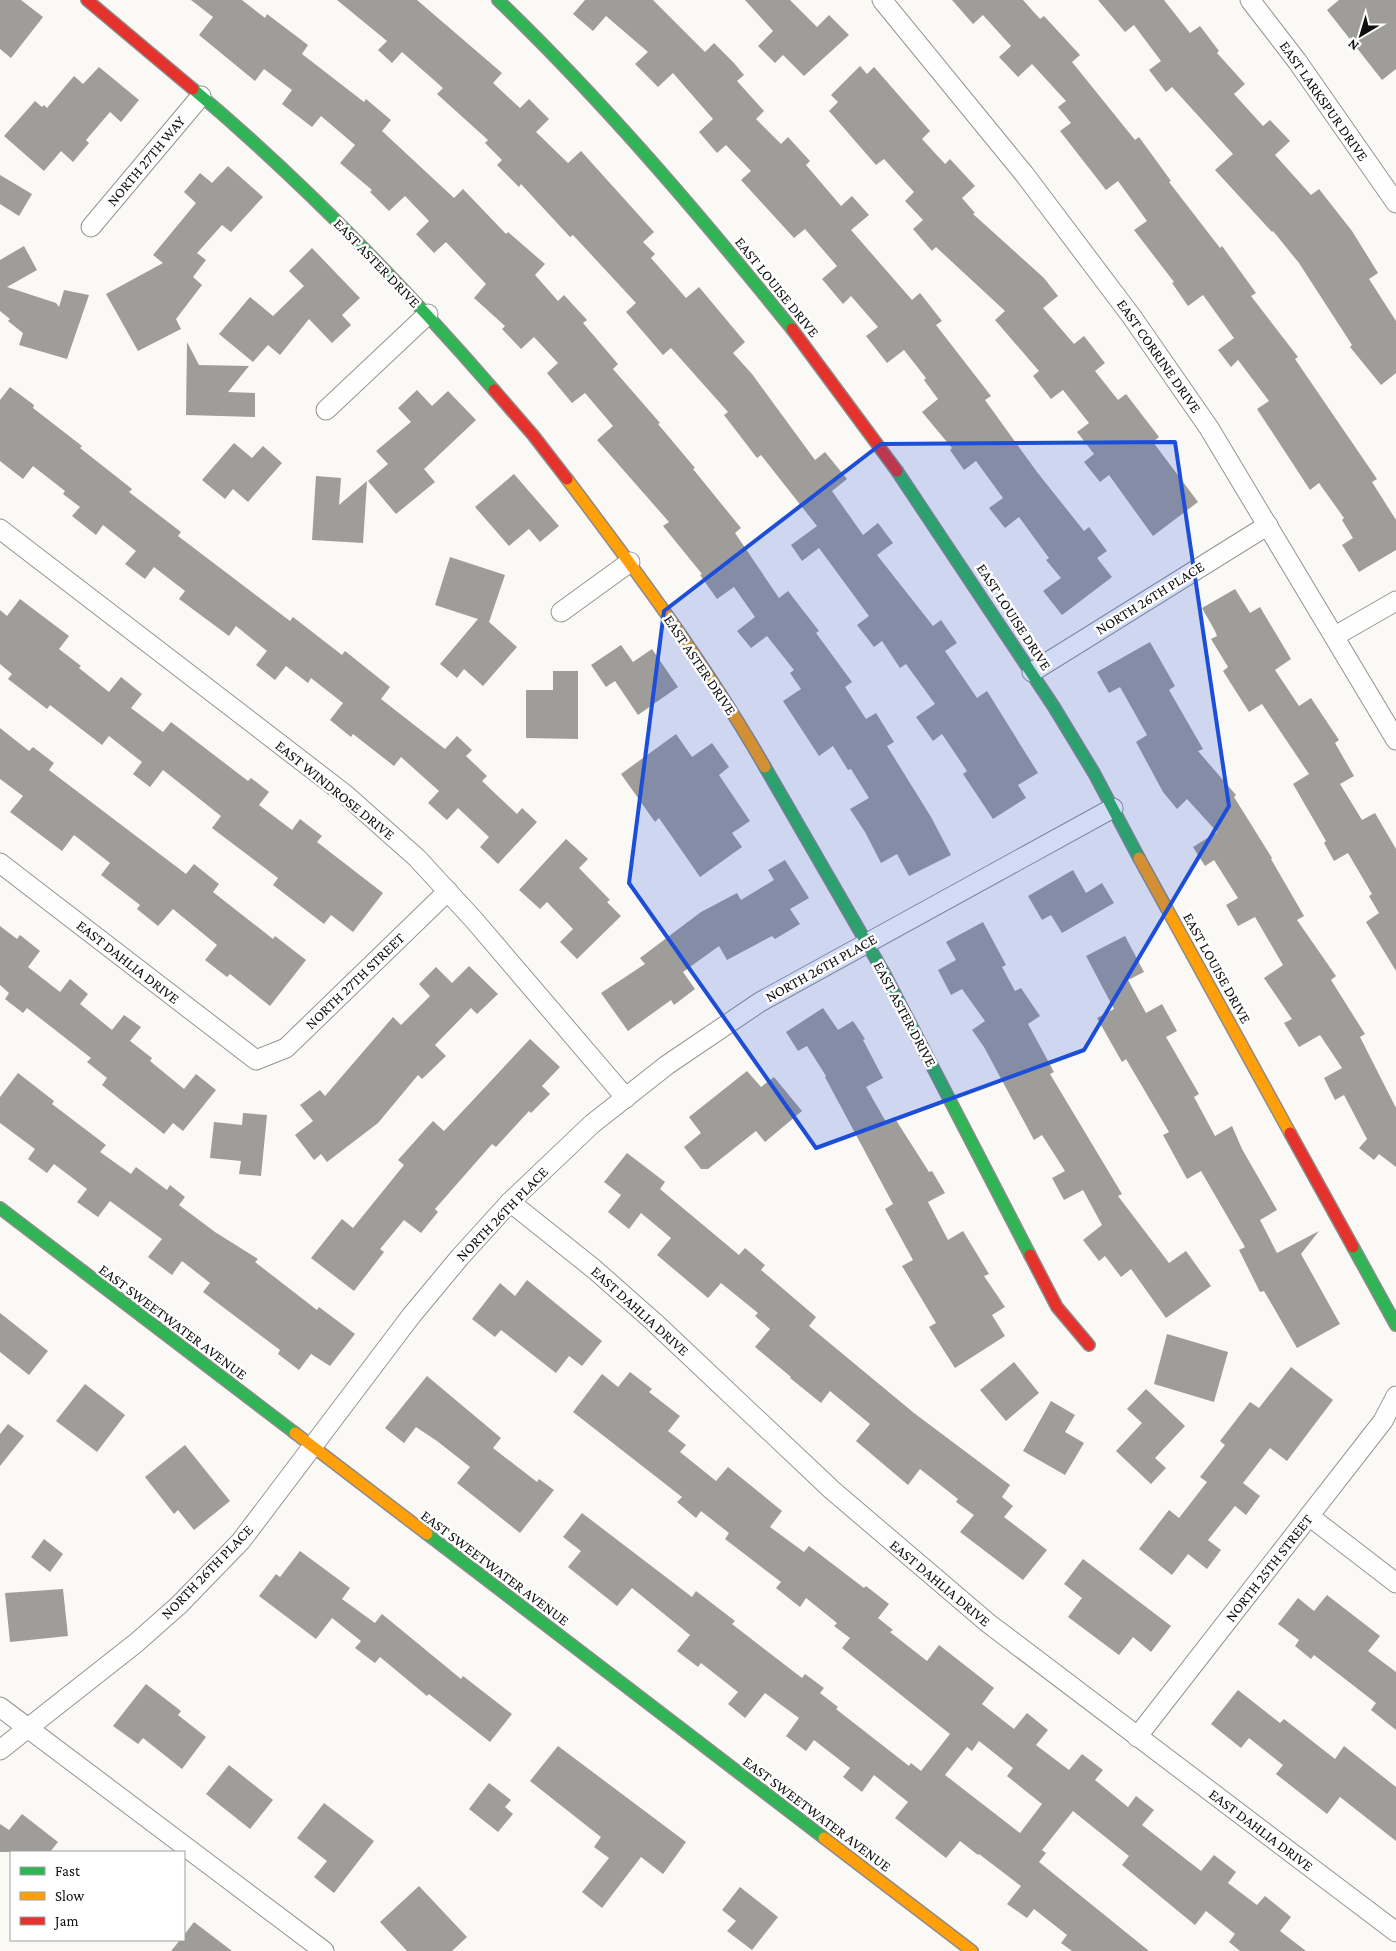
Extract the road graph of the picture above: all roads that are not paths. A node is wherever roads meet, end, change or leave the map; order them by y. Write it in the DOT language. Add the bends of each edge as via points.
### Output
graph roads {
  1 [pos="87,0"];
  2 [pos="498,0"];
  3 [pos="882,0"];
  4 [pos="1250,0"];
  5 [pos="201,96"];
  6 [pos="1396,203"];
  7 [pos="91,227"];
  8 [pos="428,314"];
  9 [pos="326,410"];
  10 [pos="1268,525"];
  11 [pos="0,529"];
  12 [pos="630,562"];
  13 [pos="1396,600"];
  14 [pos="561,612"];
  15 [pos="1335,636"];
  16 [pos="1032,672"];
  17 [pos="1396,740"];
  18 [pos="1113,808"];
  19 [pos="0,864"];
  20 [pos="448,891"];
  21 [pos="867,942"];
  22 [pos="256,1060"];
  23 [pos="626,1098"];
  24 [pos="510,1202"];
  25 [pos="0,1208"];
  26 [pos="1396,1325"];
  27 [pos="1089,1345"];
  28 [pos="1396,1396"];
  29 [pos="312,1447"];
  30 [pos="1309,1516"];
  31 [pos="1396,1583"];
  32 [pos="0,1707"];
  33 [pos="27,1728"];
  34 [pos="1137,1737"];
  35 [pos="0,1750"];
  36 [pos="1396,1932"];
  37 [pos="324,1951"];
  38 [pos="972,1951"];
  1 -- 5 [label="street, EAST ASTER DRIVE"];
  2 -- 16 [label="street, EAST LOUISE DRIVE" via="642,149 749,275 830,377 921,502"];
  3 -- 10 [label="street, EAST CORRINE DRIVE" via="1025,175 1132,317 1209,428"];
  4 -- 6 [label="street, EAST LARKSPUR DRIVE" via="1297,61"];
  5 -- 7 [label="street, NORTH 27TH WAY"];
  5 -- 8 [label="street, EAST ASTER DRIVE" via="299,183"];
  8 -- 9 [label="street"];
  8 -- 12 [label="street, EAST ASTER DRIVE" via="533,435"];
  10 -- 15 [label="street, EAST CORRINE DRIVE"];
  10 -- 16 [label="street, NORTH 26TH PLACE"];
  11 -- 20 [label="street, EAST WINDROSE DRIVE" via="346,795 417,858"];
  12 -- 14 [label="street"];
  12 -- 21 [label="street, EAST ASTER DRIVE" via="742,726"];
  13 -- 15 [label="street"];
  15 -- 17 [label="street, EAST CORRINE DRIVE"];
  16 -- 18 [label="street, EAST LOUISE DRIVE"];
  18 -- 21 [label="street, NORTH 26TH PLACE"];
  18 -- 26 [label="street, EAST LOUISE DRIVE"];
  19 -- 22 [label="street, EAST DAHLIA DRIVE"];
  20 -- 22 [label="street, NORTH 27TH STREET" via="286,1048"];
  20 -- 23 [label="street, EAST WINDROSE DRIVE"];
  21 -- 23 [label="street, NORTH 26TH PLACE" via="760,1002"];
  21 -- 27 [label="street, EAST ASTER DRIVE" via="1057,1307"];
  23 -- 24 [label="street, NORTH 26TH PLACE" via="592,1124"];
  24 -- 29 [label="street, NORTH 26TH PLACE" via="411,1316"];
  24 -- 34 [label="street, EAST DAHLIA DRIVE" via="594,1269 890,1541 988,1623"];
  25 -- 29 [label="street, EAST SWEETWATER AVENUE"];
  28 -- 30 [label="street, NORTH 25TH STREET" via="1383,1421"];
  29 -- 33 [label="street, NORTH 26TH PLACE" via="241,1541 178,1605 136,1643"];
  29 -- 38 [label="street, EAST SWEETWATER AVENUE"];
  30 -- 31 [label="street"];
  30 -- 34 [label="street, NORTH 25TH STREET"];
  32 -- 33 [label="street"];
  33 -- 35 [label="street, NORTH 26TH PLACE"];
  33 -- 37 [label="street"];
  34 -- 36 [label="street, EAST DAHLIA DRIVE"];
}
